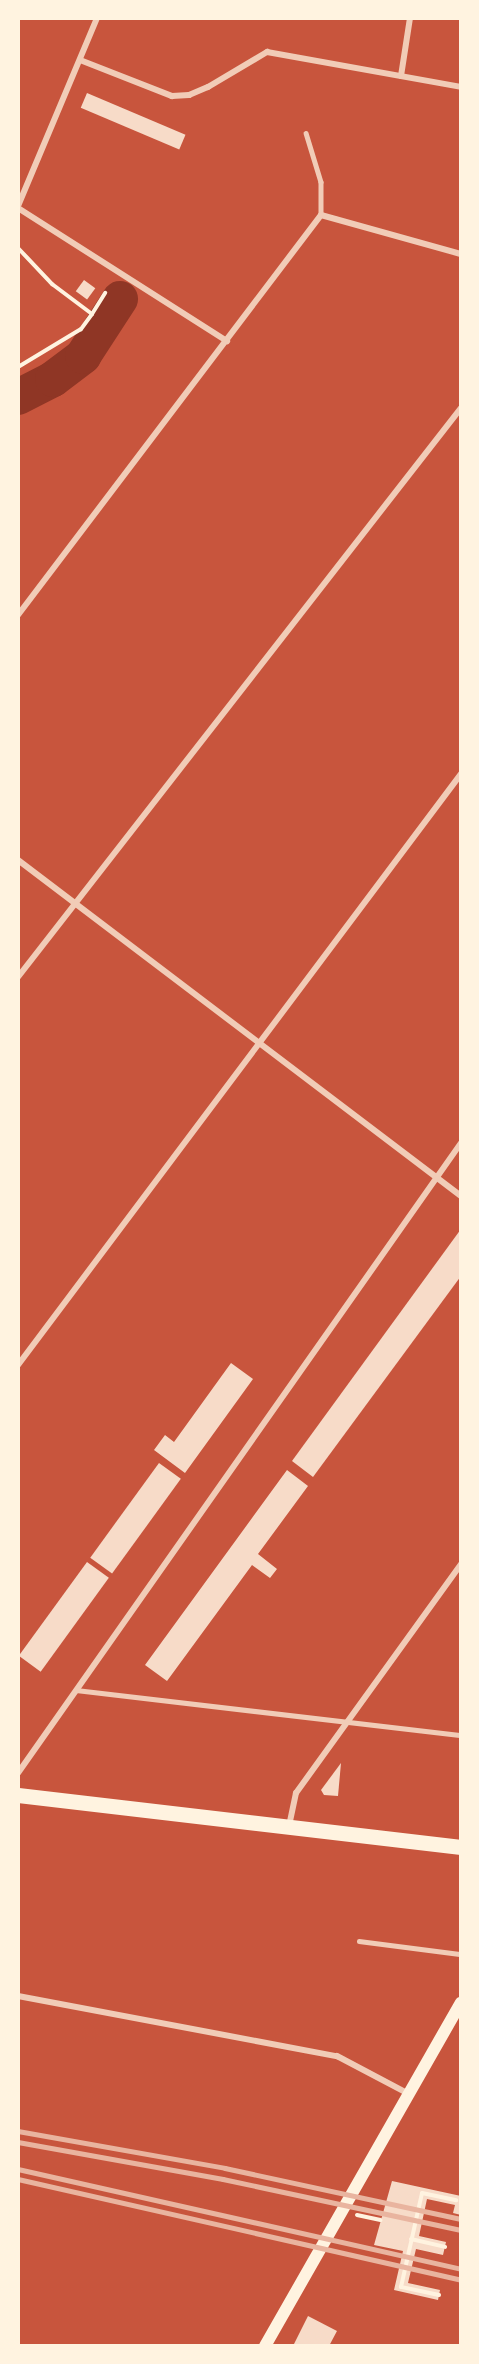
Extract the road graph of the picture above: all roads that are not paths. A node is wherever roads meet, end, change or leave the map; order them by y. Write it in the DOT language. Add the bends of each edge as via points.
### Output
graph roads {
  1 [pos="97,18"];
  2 [pos="410,18"];
  3 [pos="80,60"];
  4 [pos="401,76"];
  5 [pos="461,87"];
  6 [pos="306,133"];
  7 [pos="18,207"];
  8 [pos="321,215"];
  9 [pos="461,254"];
  10 [pos="226,341"];
  11 [pos="461,408"];
  12 [pos="18,615"];
  13 [pos="461,774"];
  14 [pos="18,860"];
  15 [pos="74,902"];
  16 [pos="18,976"];
  17 [pos="257,1044"];
  18 [pos="461,1143"];
  19 [pos="436,1177"];
  20 [pos="461,1196"];
  21 [pos="18,1365"];
  22 [pos="461,1564"];
  23 [pos="74,1689"];
  24 [pos="347,1724"];
  25 [pos="461,1735"];
  26 [pos="18,1773"];
  27 [pos="18,1795"];
  28 [pos="289,1826"];
  29 [pos="461,1847"];
  30 [pos="359,1941"];
  31 [pos="461,1954"];
  32 [pos="18,1996"];
  33 [pos="461,2003"];
  34 [pos="407,2093"];
  35 [pos="265,2346"];
  1 -- 3 [label="street"];
  2 -- 4 [label="street"];
  3 -- 4 [label="street" via="172,96 189,95 208,87 267,52"];
  3 -- 7 [label="street"];
  4 -- 5 [label="street"];
  6 -- 8 [label="lane" via="321,182"];
  7 -- 10 [label="street"];
  8 -- 9 [label="street"];
  8 -- 10 [label="street"];
  10 -- 12 [label="street"];
  11 -- 15 [label="street"];
  13 -- 17 [label="street"];
  14 -- 15 [label="street"];
  15 -- 16 [label="street"];
  15 -- 17 [label="street"];
  17 -- 19 [label="street"];
  17 -- 21 [label="street"];
  18 -- 19 [label="street"];
  19 -- 20 [label="street"];
  19 -- 23 [label="street"];
  22 -- 24 [label="street"];
  23 -- 24 [label="lane"];
  23 -- 26 [label="street"];
  24 -- 25 [label="lane"];
  24 -- 28 [label="street" via="296,1793"];
  27 -- 28 [label="main road"];
  28 -- 29 [label="main road"];
  30 -- 31 [label="lane"];
  32 -- 34 [label="street" via="337,2056"];
  33 -- 34 [label="main road"];
  34 -- 35 [label="main road"];
}
